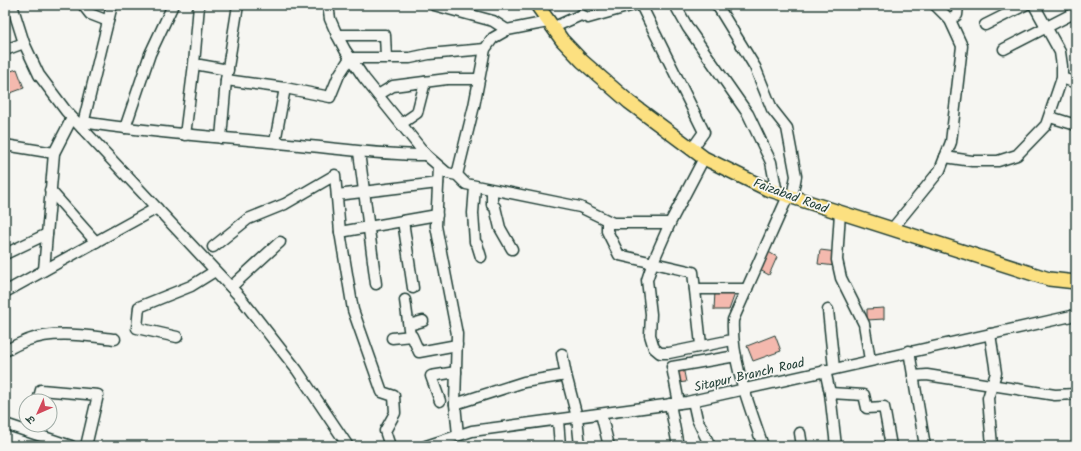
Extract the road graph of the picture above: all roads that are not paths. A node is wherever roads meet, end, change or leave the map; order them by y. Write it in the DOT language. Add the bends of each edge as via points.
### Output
graph roads {
  1 [pos="12,5"];
  2 [pos="83,5"];
  3 [pos="112,5"];
  4 [pos="173,5"];
  5 [pos="199,5"];
  6 [pos="238,5"];
  7 [pos="328,5"];
  8 [pos="537,5"];
  9 [pos="634,5"];
  10 [pos="641,5"];
  11 [pos="675,5"];
  12 [pos="717,5"];
  13 [pos="935,5"];
  14 [pos="954,5"];
  15 [pos="958,5"];
  16 [pos="1024,5"];
  17 [pos="1034,5"];
  18 [pos="438,6"];
  19 [pos="1076,12"];
  20 [pos="950,20"];
  21 [pos="108,21"];
  22 [pos="550,25"];
  23 [pos="984,26"];
  24 [pos="1046,27"];
  25 [pos="507,30"];
  26 [pos="337,35"];
  27 [pos="24,43"];
  28 [pos="485,49"];
  29 [pos="1004,49"];
  30 [pos="5,50"];
  31 [pos="386,57"];
  32 [pos="350,58"];
  33 [pos="200,65"];
  34 [pos="228,70"];
  35 [pos="1062,78"];
  36 [pos="479,79"];
  37 [pos="226,80"];
  38 [pos="425,82"];
  39 [pos="1076,82"];
  40 [pos="285,88"];
  41 [pos="378,95"];
  42 [pos="1050,117"];
  43 [pos="72,118"];
  44 [pos="401,124"];
  45 [pos="82,125"];
  46 [pos="1076,125"];
  47 [pos="125,128"];
  48 [pos="184,135"];
  49 [pos="221,138"];
  50 [pos="275,142"];
  51 [pos="5,145"];
  52 [pos="692,149"];
  53 [pos="359,152"];
  54 [pos="54,153"];
  55 [pos="426,155"];
  56 [pos="945,157"];
  57 [pos="704,158"];
  58 [pos="439,167"];
  59 [pos="457,175"];
  60 [pos="438,183"];
  61 [pos="476,187"];
  62 [pos="50,190"];
  63 [pos="492,190"];
  64 [pos="363,192"];
  65 [pos="337,195"];
  66 [pos="785,195"];
  67 [pos="157,208"];
  68 [pos="840,212"];
  69 [pos="437,215"];
  70 [pos="403,221"];
  71 [pos="607,221"];
  72 [pos="670,223"];
  73 [pos="368,227"];
  74 [pos="892,229"];
  75 [pos="340,232"];
  76 [pos="47,234"];
  77 [pos="96,242"];
  78 [pos="280,242"];
  79 [pos="213,247"];
  80 [pos="512,249"];
  81 [pos="5,254"];
  82 [pos="481,257"];
  83 [pos="653,262"];
  84 [pos="44,270"];
  85 [pos="215,271"];
  86 [pos="1076,282"];
  87 [pos="376,284"];
  88 [pos="231,287"];
  89 [pos="413,288"];
  90 [pos="695,289"];
  91 [pos="747,289"];
  92 [pos="5,292"];
  93 [pos="405,300"];
  94 [pos="828,310"];
  95 [pos="1076,315"];
  96 [pos="423,322"];
  97 [pos="408,325"];
  98 [pos="990,334"];
  99 [pos="410,336"];
  100 [pos="177,337"];
  101 [pos="392,338"];
  102 [pos="115,340"];
  103 [pos="732,340"];
  104 [pos="457,345"];
  105 [pos="701,345"];
  106 [pos="5,351"];
  107 [pos="909,351"];
  108 [pos="562,354"];
  109 [pos="736,356"];
  110 [pos="870,360"];
  111 [pos="829,369"];
  112 [pos="456,372"];
  113 [pos="566,375"];
  114 [pos="913,376"];
  115 [pos="993,386"];
  116 [pos="744,389"];
  117 [pos="39,393"];
  118 [pos="830,393"];
  119 [pos="1076,394"];
  120 [pos="693,401"];
  121 [pos="440,402"];
  122 [pos="455,404"];
  123 [pos="675,404"];
  124 [pos="601,414"];
  125 [pos="577,417"];
  126 [pos="558,420"];
  127 [pos="5,424"];
  128 [pos="18,426"];
  129 [pos="41,433"];
  130 [pos="800,433"];
  131 [pos="458,435"];
  132 [pos="72,446"];
  133 [pos="86,446"];
  134 [pos="348,446"];
  135 [pos="390,446"];
  136 [pos="426,446"];
  137 [pos="560,446"];
  138 [pos="580,446"];
  139 [pos="609,446"];
  140 [pos="678,446"];
  141 [pos="710,446"];
  142 [pos="763,446"];
  143 [pos="802,446"];
  144 [pos="836,446"];
  145 [pos="891,446"];
  146 [pos="925,446"];
  147 [pos="992,446"];
  1 -- 27 [label="street"];
  2 -- 21 [label="street" via="90,14"];
  3 -- 21 [label="street"];
  4 -- 47 [label="street" via="150,54"];
  5 -- 48 [label="street"];
  6 -- 34 [label="street"];
  7 -- 26 [label="street" via="330,19"];
  8 -- 22 [label="main road, Faizabad Road"];
  9 -- 22 [label="street" via="588,18 581,15"];
  10 -- 52 [label="street" via="704,132"];
  11 -- 66 [label="street" via="748,114"];
  12 -- 66 [label="street" via="755,67 772,109 787,128 796,176"];
  13 -- 20 [label="street"];
  14 -- 15 [label="street"];
  15 -- 20 [label="street" via="957,15"];
  16 -- 23 [label="street"];
  17 -- 24 [label="street"];
  18 -- 25 [label="street" via="493,21"];
  19 -- 24 [label="street"];
  20 -- 56 [label="street" via="962,46 951,142"];
  21 -- 45 [label="street"];
  22 -- 25 [label="street"];
  22 -- 52 [label="main road, Faizabad Road" via="582,61 629,102"];
  24 -- 29 [label="street"];
  24 -- 35 [label="street" via="1060,52"];
  25 -- 28 [label="street" via="493,38"];
  26 -- 31 [label="street" via="385,35"];
  26 -- 32 [label="street"];
  27 -- 30 [label="street"];
  27 -- 43 [label="street" via="39,75"];
  28 -- 31 [label="street" via="410,58"];
  28 -- 36 [label="street"];
  31 -- 32 [label="street"];
  32 -- 40 [label="street" via="339,75 330,97"];
  32 -- 41 [label="street"];
  33 -- 34 [label="street"];
  34 -- 37 [label="street"];
  35 -- 39 [label="street"];
  35 -- 42 [label="street"];
  36 -- 38 [label="street"];
  36 -- 59 [label="street"];
  37 -- 40 [label="street"];
  37 -- 49 [label="street"];
  38 -- 41 [label="street" via="393,86"];
  38 -- 44 [label="street" via="417,113"];
  40 -- 50 [label="street"];
  41 -- 44 [label="street"];
  42 -- 46 [label="street"];
  42 -- 56 [label="street" via="1036,137 1018,155 998,162"];
  43 -- 45 [label="street"];
  43 -- 54 [label="street"];
  44 -- 55 [label="street"];
  45 -- 47 [label="street"];
  45 -- 67 [label="street"];
  47 -- 48 [label="street"];
  48 -- 49 [label="street"];
  49 -- 50 [label="street"];
  50 -- 53 [label="street"];
  51 -- 54 [label="street"];
  52 -- 57 [label="main road, Faizabad Road"];
  53 -- 55 [label="street"];
  53 -- 64 [label="street"];
  54 -- 62 [label="street"];
  55 -- 58 [label="street"];
  56 -- 74 [label="street" via="940,170"];
  57 -- 66 [label="main road, Faizabad Road"];
  57 -- 72 [label="street"];
  58 -- 59 [label="street" via="446,173"];
  58 -- 60 [label="street"];
  59 -- 61 [label="street" via="466,184"];
  60 -- 64 [label="street"];
  60 -- 69 [label="street"];
  61 -- 63 [label="street"];
  61 -- 82 [label="street" via="473,213 475,242 478,244"];
  62 -- 76 [label="street"];
  62 -- 77 [label="street"];
  63 -- 71 [label="street" via="580,207"];
  63 -- 80 [label="street" via="492,205 495,207 500,228"];
  64 -- 65 [label="street"];
  64 -- 73 [label="street"];
  65 -- 75 [label="street"];
  65 -- 79 [label="street" via="335,175 285,204 248,219"];
  66 -- 68 [label="main road, Faizabad Road"];
  66 -- 91 [label="street"];
  67 -- 77 [label="street"];
  67 -- 85 [label="street"];
  68 -- 74 [label="main road, Faizabad Road"];
  68 -- 110 [label="street" via="837,260 841,278 864,324"];
  69 -- 70 [label="street"];
  69 -- 104 [label="street" via="436,226"];
  70 -- 73 [label="street"];
  70 -- 89 [label="street"];
  71 -- 72 [label="street"];
  71 -- 83 [label="street" via="607,231 619,255"];
  72 -- 83 [label="street"];
  73 -- 75 [label="street"];
  73 -- 87 [label="street"];
  74 -- 86 [label="main road, Faizabad Road" via="1049,279"];
  75 -- 135 [label="street" via="353,310 382,392 394,396 395,413 385,430"];
  76 -- 81 [label="street"];
  76 -- 84 [label="street"];
  77 -- 84 [label="street"];
  78 -- 88 [label="street"];
  83 -- 90 [label="street" via="693,272"];
  83 -- 105 [label="street" via="647,280 651,314 649,329 654,348 660,353 669,353"];
  84 -- 92 [label="street"];
  85 -- 88 [label="street"];
  85 -- 100 [label="street" via="191,286 139,307 137,328"];
  88 -- 134 [label="street" via="297,370"];
  90 -- 91 [label="street"];
  90 -- 105 [label="street"];
  91 -- 103 [label="street" via="733,320"];
  93 -- 97 [label="street"];
  94 -- 111 [label="street"];
  95 -- 98 [label="street, Sitapur Branch Road"];
  96 -- 97 [label="street"];
  97 -- 99 [label="street"];
  98 -- 107 [label="street, Sitapur Branch Road"];
  98 -- 115 [label="street" via="996,373"];
  99 -- 101 [label="street"];
  99 -- 104 [label="street" via="418,352"];
  102 -- 106 [label="street" via="71,334 50,336 29,340"];
  103 -- 105 [label="street"];
  103 -- 109 [label="street"];
  104 -- 112 [label="street"];
  107 -- 110 [label="street, Sitapur Branch Road"];
  107 -- 114 [label="street"];
  108 -- 113 [label="street"];
  109 -- 116 [label="street"];
  109 -- 123 [label="street" via="672,367"];
  110 -- 111 [label="street, Sitapur Branch Road"];
  111 -- 116 [label="street, Sitapur Branch Road"];
  111 -- 118 [label="street"];
  112 -- 121 [label="street" via="431,376"];
  112 -- 122 [label="street"];
  113 -- 122 [label="street" via="524,382"];
  113 -- 125 [label="street"];
  114 -- 115 [label="street" via="927,375"];
  114 -- 146 [label="street"];
  115 -- 119 [label="street" via="1055,395"];
  115 -- 147 [label="street" via="988,398"];
  116 -- 120 [label="street, Sitapur Branch Road"];
  116 -- 142 [label="street"];
  117 -- 133 [label="street" via="40,390 98,395"];
  118 -- 144 [label="street"];
  118 -- 145 [label="street" via="864,395 867,408 884,407"];
  120 -- 123 [label="street, Sitapur Branch Road"];
  120 -- 141 [label="street" via="697,419"];
  122 -- 131 [label="street"];
  123 -- 124 [label="street, Sitapur Branch Road"];
  123 -- 140 [label="street"];
  124 -- 125 [label="street, Sitapur Branch Road"];
  124 -- 139 [label="street"];
  125 -- 126 [label="street, Sitapur Branch Road"];
  125 -- 138 [label="street"];
  126 -- 131 [label="street, Sitapur Branch Road"];
  126 -- 137 [label="street"];
  127 -- 128 [label="street"];
  129 -- 132 [label="street"];
  130 -- 143 [label="street"];
  131 -- 136 [label="street, Sitapur Branch Road"];
}
